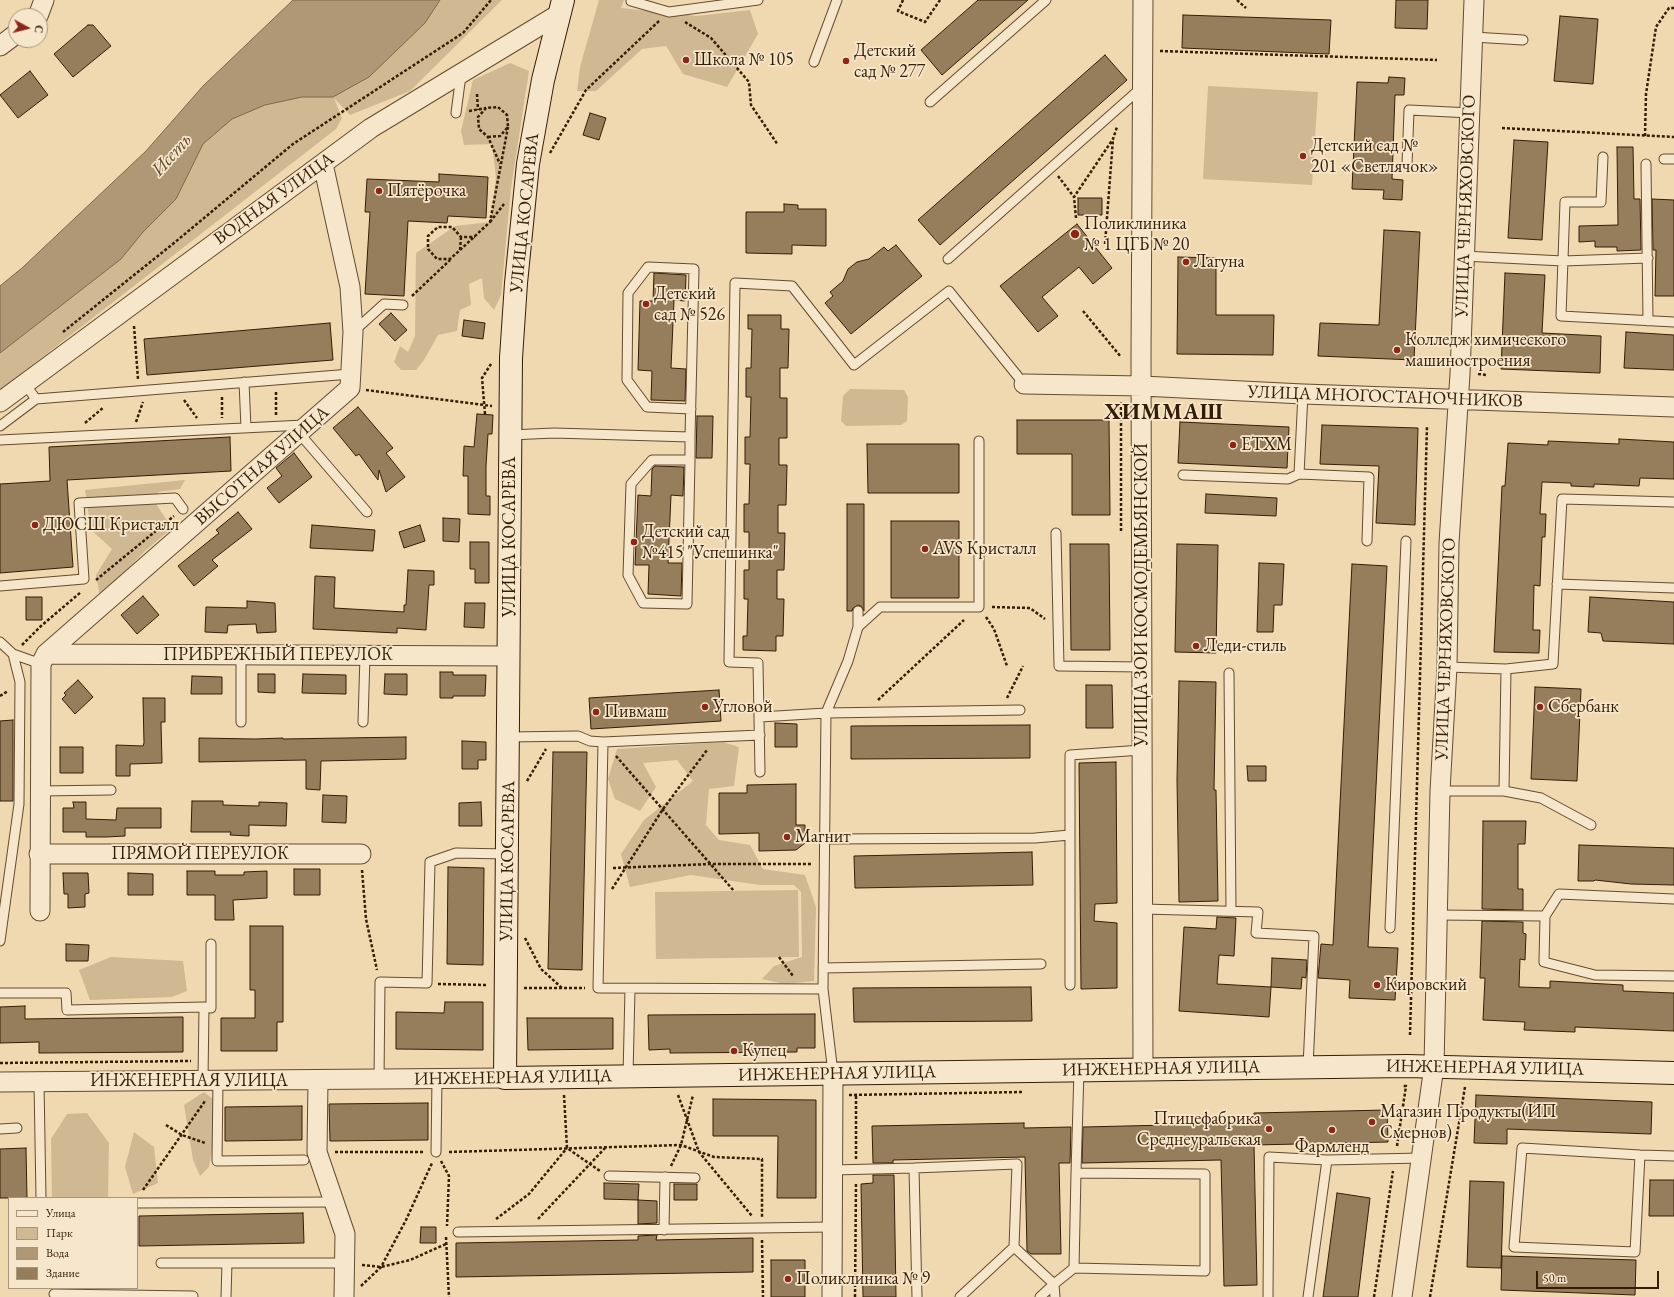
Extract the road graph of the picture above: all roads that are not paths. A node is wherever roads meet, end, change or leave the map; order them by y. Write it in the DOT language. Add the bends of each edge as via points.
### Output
graph roads {
  1 [pos="631,0"];
  2 [pos="758,0"];
  3 [pos="837,0"];
  4 [pos="1046,0"];
  5 [pos="1143,0"];
  6 [pos="1474,0"];
  7 [pos="561,7"];
  8 [pos="1473,37"];
  9 [pos="1523,40"];
  10 [pos="814,62"];
  11 [pos="461,75"];
  12 [pos="1142,87"];
  13 [pos="930,102"];
  14 [pos="456,113"];
  15 [pos="1470,113"];
  16 [pos="1603,157"];
  17 [pos="1664,159"];
  18 [pos="1674,159"];
  19 [pos="323,164"];
  20 [pos="1646,164"];
  21 [pos="1407,165"];
  22 [pos="1463,256"];
  23 [pos="1648,258"];
  24 [pos="948,259"];
  25 [pos="1563,260"];
  26 [pos="403,305"];
  27 [pos="1648,321"];
  28 [pos="1674,322"];
  29 [pos="352,332"];
  30 [pos="351,381"];
  31 [pos="244,382"];
  32 [pos="24,383"];
  33 [pos="1024,384"];
  34 [pos="1142,386"];
  35 [pos="1303,394"];
  36 [pos="36,399"];
  37 [pos="1458,400"];
  38 [pos="0,402"];
  39 [pos="1674,407"];
  40 [pos="691,410"];
  41 [pos="0,426"];
  42 [pos="246,428"];
  43 [pos="304,429"];
  44 [pos="510,435"];
  45 [pos="690,437"];
  46 [pos="0,440"];
  47 [pos="979,441"];
  48 [pos="690,460"];
  49 [pos="1299,474"];
  50 [pos="1183,475"];
  51 [pos="1674,502"];
  52 [pos="183,509"];
  53 [pos="367,512"];
  54 [pos="1056,533"];
  55 [pos="1367,541"];
  56 [pos="1406,541"];
  57 [pos="1557,584"];
  58 [pos="0,586"];
  59 [pos="1674,588"];
  60 [pos="858,611"];
  61 [pos="858,627"];
  62 [pos="0,642"];
  63 [pos="13,654"];
  64 [pos="241,655"];
  65 [pos="365,656"];
  66 [pos="509,656"];
  67 [pos="44,659"];
  68 [pos="1142,667"];
  69 [pos="1447,667"];
  70 [pos="1506,669"];
  71 [pos="1229,673"];
  72 [pos="1020,710"];
  73 [pos="826,713"];
  74 [pos="760,717"];
  75 [pos="241,722"];
  76 [pos="363,722"];
  77 [pos="760,735"];
  78 [pos="509,737"];
  79 [pos="603,742"];
  80 [pos="1142,750"];
  81 [pos="760,772"];
  82 [pos="111,790"];
  83 [pos="40,791"];
  84 [pos="1440,791"];
  85 [pos="1504,791"];
  86 [pos="1591,824"];
  87 [pos="1070,835"];
  88 [pos="824,839"];
  89 [pos="39,854"];
  90 [pos="361,854"];
  91 [pos="508,854"];
  92 [pos="1674,899"];
  93 [pos="1143,909"];
  94 [pos="40,911"];
  95 [pos="1231,911"];
  96 [pos="1437,915"];
  97 [pos="1544,916"];
  98 [pos="1390,928"];
  99 [pos="0,941"];
  100 [pos="211,944"];
  101 [pos="1041,964"];
  102 [pos="823,968"];
  103 [pos="1674,976"];
  104 [pos="1070,985"];
  105 [pos="630,989"];
  106 [pos="823,989"];
  107 [pos="0,993"];
  108 [pos="204,1007"];
  109 [pos="1434,1066"];
  110 [pos="1308,1067"];
  111 [pos="1143,1069"];
  112 [pos="1079,1070"];
  113 [pos="1674,1072"];
  114 [pos="833,1073"];
  115 [pos="628,1076"];
  116 [pos="505,1078"];
  117 [pos="437,1079"];
  118 [pos="210,1080"];
  119 [pos="318,1080"];
  120 [pos="379,1080"];
  121 [pos="0,1082"];
  122 [pos="39,1082"];
  123 [pos="16,1128"];
  124 [pos="0,1129"];
  125 [pos="436,1152"];
  126 [pos="1640,1155"];
  127 [pos="311,1156"];
  128 [pos="1674,1156"];
  129 [pos="1422,1158"];
  130 [pos="1327,1160"];
  131 [pos="914,1168"];
  132 [pos="833,1170"];
  133 [pos="1076,1173"];
  134 [pos="609,1176"];
  135 [pos="665,1177"];
  136 [pos="695,1178"];
  137 [pos="41,1197"];
  138 [pos="334,1202"];
  139 [pos="138,1203"];
  140 [pos="832,1227"];
  141 [pos="664,1230"];
  142 [pos="458,1232"];
  143 [pos="1014,1247"];
  144 [pos="161,1263"];
  145 [pos="227,1263"];
  146 [pos="343,1263"];
  147 [pos="1074,1268"];
  148 [pos="1054,1284"];
  149 [pos="53,1293"];
  150 [pos="193,1296"];
  151 [pos="226,1297"];
  152 [pos="344,1297"];
  153 [pos="832,1297"];
  154 [pos="916,1297"];
  155 [pos="960,1297"];
  156 [pos="1040,1297"];
  157 [pos="1055,1297"];
  158 [pos="1268,1297"];
  159 [pos="1308,1297"];
  160 [pos="1402,1297"];
  1 -- 2 [label="lane" via="669,12"];
  3 -- 10 [label="lane"];
  4 -- 13 [label="lane"];
  5 -- 12 [label="street, УЛИЦА ЗОИ КОСМОДЕМЬЯНСКОЙ"];
  6 -- 8 [label="street, УЛИЦА ЧЕРНЯХОВСКОГО"];
  7 -- 11 [label="street, ВОДНАЯ УЛИЦА"];
  7 -- 44 [label="street, УЛИЦА КОСАРЕВА" via="543,80 527,171 511,358"];
  8 -- 9 [label="lane"];
  8 -- 15 [label="street, УЛИЦА ЧЕРНЯХОВСКОГО"];
  11 -- 14 [label="lane"];
  11 -- 19 [label="street, ВОДНАЯ УЛИЦА" via="372,128"];
  12 -- 24 [label="lane"];
  12 -- 34 [label="street, УЛИЦА ЗОИ КОСМОДЕМЬЯНСКОЙ"];
  15 -- 21 [label="lane" via="1409,110"];
  15 -- 22 [label="street, УЛИЦА ЧЕРНЯХОВСКОГО"];
  16 -- 25 [label="lane" via="1601,202 1565,202"];
  17 -- 18 [label="lane"];
  19 -- 29 [label="street" via="350,287"];
  19 -- 32 [label="street, ВОДНАЯ УЛИЦА"];
  20 -- 23 [label="lane"];
  22 -- 25 [label="lane"];
  22 -- 37 [label="street, УЛИЦА ЧЕРНЯХОВСКОГО"];
  23 -- 25 [label="lane"];
  23 -- 27 [label="lane"];
  25 -- 27 [label="lane" via="1561,316"];
  26 -- 29 [label="lane" via="384,304"];
  27 -- 28 [label="lane"];
  29 -- 30 [label="street"];
  30 -- 31 [label="lane"];
  30 -- 43 [label="street, ВЫСОТНАЯ УЛИЦА"];
  31 -- 36 [label="lane"];
  31 -- 42 [label="lane"];
  32 -- 36 [label="lane"];
  32 -- 38 [label="street, ВОДНАЯ УЛИЦА"];
  33 -- 34 [label="street, УЛИЦА МНОГОСТАНОЧНИКОВ"];
  33 -- 74 [label="lane" via="949,291 854,365 792,286 735,283 729,662 758,663"];
  34 -- 35 [label="street, УЛИЦА МНОГОСТАНОЧНИКОВ"];
  34 -- 68 [label="street, УЛИЦА ЗОИ КОСМОДЕМЬЯНСКОЙ"];
  35 -- 37 [label="street, УЛИЦА МНОГОСТАНОЧНИКОВ"];
  35 -- 49 [label="lane"];
  36 -- 41 [label="lane"];
  37 -- 39 [label="street, УЛИЦА МНОГОСТАНОЧНИКОВ"];
  37 -- 69 [label="street, УЛИЦА ЧЕРНЯХОВСКОГО" via="1449,543"];
  40 -- 40 [label="lane" via="694,269 648,268 628,293 627,380 647,407"];
  40 -- 45 [label="lane"];
  42 -- 43 [label="lane" via="276,426"];
  42 -- 46 [label="lane"];
  43 -- 53 [label="lane"];
  43 -- 67 [label="street, ВЫСОТНАЯ УЛИЦА"];
  44 -- 45 [label="lane" via="554,433"];
  44 -- 66 [label="street, УЛИЦА КОСАРЕВА"];
  45 -- 48 [label="lane"];
  47 -- 61 [label="lane" via="979,607 880,607"];
  48 -- 48 [label="lane" via="687,604 643,603 628,575 630,484 652,460"];
  49 -- 50 [label="lane" via="1288,479"];
  49 -- 55 [label="lane" via="1369,477"];
  51 -- 57 [label="lane" via="1562,499"];
  52 -- 58 [label="lane" via="175,498 79,503 84,579"];
  54 -- 68 [label="lane" via="1059,666"];
  56 -- 98 [label="lane"];
  57 -- 59 [label="lane"];
  57 -- 70 [label="lane" via="1553,664"];
  60 -- 61 [label="lane"];
  61 -- 73 [label="lane" via="848,661"];
  62 -- 63 [label="lane"];
  63 -- 67 [label="lane"];
  63 -- 99 [label="lane" via="20,682 19,804"];
  64 -- 65 [label="street, ПРИБРЕЖНЫЙ ПЕРЕУЛОК"];
  64 -- 67 [label="street, ПРИБРЕЖНЫЙ ПЕРЕУЛОК"];
  64 -- 75 [label="lane"];
  65 -- 66 [label="street, ПРИБРЕЖНЫЙ ПЕРЕУЛОК"];
  65 -- 76 [label="lane"];
  66 -- 78 [label="street, УЛИЦА КОСАРЕВА"];
  67 -- 83 [label="street"];
  68 -- 80 [label="street, УЛИЦА ЗОИ КОСМОДЕМЬЯНСКОЙ"];
  69 -- 70 [label="lane"];
  69 -- 84 [label="street, УЛИЦА ЧЕРНЯХОВСКОГО"];
  70 -- 85 [label="lane"];
  71 -- 95 [label="lane"];
  72 -- 73 [label="lane"];
  73 -- 74 [label="lane"];
  73 -- 88 [label="lane"];
  74 -- 77 [label="lane"];
  77 -- 79 [label="lane"];
  77 -- 81 [label="lane"];
  78 -- 79 [label="lane" via="578,736 590,741"];
  78 -- 91 [label="street, УЛИЦА КОСАРЕВА"];
  79 -- 105 [label="lane" via="598,988"];
  80 -- 87 [label="lane" via="1070,755"];
  80 -- 93 [label="street, УЛИЦА ЗОИ КОСМОДЕМЬЯНСКОЙ"];
  82 -- 83 [label="lane"];
  83 -- 89 [label="street"];
  84 -- 85 [label="lane"];
  84 -- 96 [label="street, УЛИЦА ЧЕРНЯХОВСКОГО"];
  85 -- 86 [label="lane" via="1540,798"];
  87 -- 88 [label="lane" via="1035,838"];
  87 -- 104 [label="lane"];
  88 -- 102 [label="lane"];
  89 -- 90 [label="street, ПРЯМОЙ ПЕРЕУЛОК"];
  89 -- 94 [label="street"];
  91 -- 116 [label="street, УЛИЦА КОСАРЕВА" via="515,987"];
  91 -- 120 [label="lane" via="456,853 430,862 427,984 380,982"];
  92 -- 97 [label="lane" via="1559,894"];
  93 -- 95 [label="lane"];
  93 -- 111 [label="street, УЛИЦА ЗОИ КОСМОДЕМЬЯНСКОЙ"];
  95 -- 110 [label="lane" via="1258,912 1256,933 1314,936"];
  96 -- 97 [label="lane"];
  96 -- 109 [label="street, УЛИЦА ЧЕРНЯХОВСКОГО"];
  97 -- 103 [label="lane" via="1544,962 1595,975"];
  100 -- 108 [label="lane" via="211,1008"];
  101 -- 102 [label="lane"];
  102 -- 106 [label="lane"];
  105 -- 106 [label="lane"];
  105 -- 115 [label="lane"];
  106 -- 114 [label="lane"];
  107 -- 108 [label="lane" via="66,993 67,1010"];
  108 -- 118 [label="lane"];
  109 -- 110 [label="street, ИНЖЕНЕРНАЯ УЛИЦА"];
  109 -- 113 [label="street, ИНЖЕНЕРНАЯ УЛИЦА"];
  109 -- 129 [label="street, УЛИЦА ЧЕРНЯХОВСКОГО"];
  110 -- 111 [label="street, ИНЖЕНЕРНАЯ УЛИЦА"];
  111 -- 112 [label="street, ИНЖЕНЕРНАЯ УЛИЦА"];
  112 -- 114 [label="street, ИНЖЕНЕРНАЯ УЛИЦА"];
  112 -- 133 [label="lane"];
  114 -- 115 [label="street, ИНЖЕНЕРНАЯ УЛИЦА" via="697,1088"];
  114 -- 132 [label="street"];
  115 -- 116 [label="street, ИНЖЕНЕРНАЯ УЛИЦА"];
  116 -- 117 [label="street, ИНЖЕНЕРНАЯ УЛИЦА"];
  117 -- 120 [label="street, ИНЖЕНЕРНАЯ УЛИЦА"];
  117 -- 125 [label="lane"];
  118 -- 119 [label="street, ИНЖЕНЕРНАЯ УЛИЦА"];
  118 -- 122 [label="street, ИНЖЕНЕРНАЯ УЛИЦА"];
  118 -- 127 [label="lane" via="218,1099 217,1161"];
  119 -- 120 [label="street, ИНЖЕНЕРНАЯ УЛИЦА"];
  119 -- 127 [label="street"];
  121 -- 122 [label="street, ИНЖЕНЕРНАЯ УЛИЦА"];
  122 -- 137 [label="lane"];
  123 -- 124 [label="lane"];
  126 -- 126 [label="lane" via="1522,1148 1514,1247 1635,1252"];
  126 -- 128 [label="lane"];
  127 -- 138 [label="street"];
  129 -- 130 [label="lane"];
  129 -- 160 [label="street, УЛИЦА ЧЕРНЯХОВСКОГО"];
  130 -- 158 [label="lane" via="1268,1157"];
  130 -- 159 [label="lane"];
  131 -- 132 [label="lane"];
  131 -- 143 [label="lane" via="1017,1164"];
  131 -- 154 [label="lane"];
  132 -- 140 [label="street"];
  133 -- 147 [label="lane"];
  133 -- 147 [label="lane" via="1205,1174 1205,1271"];
  134 -- 135 [label="lane"];
  135 -- 136 [label="lane"];
  135 -- 141 [label="lane"];
  138 -- 139 [label="lane"];
  138 -- 146 [label="street" via="344,1234"];
  140 -- 141 [label="lane"];
  140 -- 153 [label="street"];
  141 -- 142 [label="lane"];
  143 -- 148 [label="lane"];
  143 -- 155 [label="lane"];
  144 -- 145 [label="lane"];
  145 -- 146 [label="lane"];
  145 -- 151 [label="lane"];
  146 -- 152 [label="street"];
  147 -- 148 [label="lane"];
  148 -- 156 [label="lane"];
  148 -- 157 [label="lane"];
  149 -- 150 [label="lane"];
}
